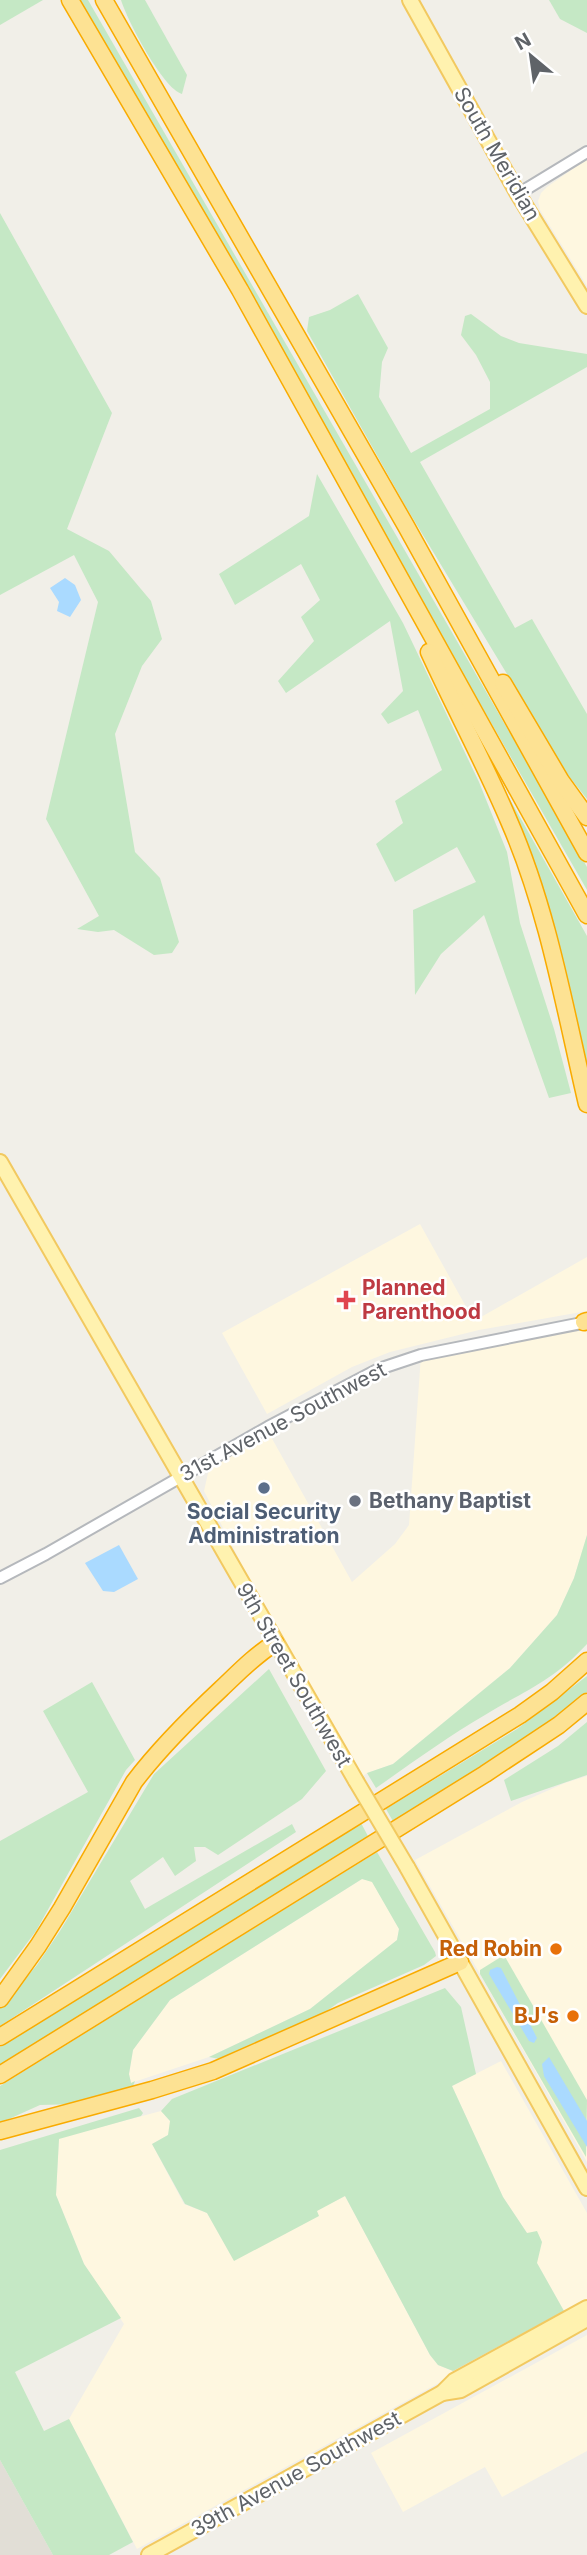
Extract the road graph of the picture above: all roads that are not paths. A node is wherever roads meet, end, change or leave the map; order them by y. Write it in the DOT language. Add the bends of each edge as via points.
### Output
graph roads {
  1 [pos="70,0"];
  2 [pos="104,0"];
  3 [pos="410,0"];
  4 [pos="587,152"];
  5 [pos="518,194"];
  6 [pos="587,306"];
  7 [pos="406,526"];
  8 [pos="380,542"];
  9 [pos="587,817"];
  10 [pos="587,853"];
  11 [pos="587,915"];
  12 [pos="587,1104"];
  13 [pos="0,1162"];
  14 [pos="586,1322"];
  15 [pos="181,1477"];
  16 [pos="0,1578"];
  17 [pos="275,1643"];
  18 [pos="587,1661"];
  19 [pos="587,1702"];
  20 [pos="587,1709"];
  21 [pos="525,1749"];
  22 [pos="460,1962"];
  23 [pos="0,1998"];
  24 [pos="0,2037"];
  25 [pos="0,2075"];
  26 [pos="0,2132"];
  27 [pos="587,2188"];
  28 [pos="587,2308"];
  29 [pos="587,2319"];
  30 [pos="442,2393"];
  31 [pos="149,2555"];
  1 -- 8 [label="highway" via="240,290"];
  2 -- 7 [label="highway"];
  3 -- 5 [label="main road, South Meridian"];
  4 -- 5 [label="street"];
  5 -- 6 [label="main road, South Meridian"];
  7 -- 9 [label="highway" via="561,782"];
  7 -- 10 [label="highway"];
  8 -- 11 [label="highway"];
  8 -- 12 [label="highway" via="510,822 551,952"];
  13 -- 15 [label="main road, 9th Street Southwest"];
  14 -- 15 [label="street, 31st Avenue Southwest" via="421,1355 379,1369"];
  15 -- 16 [label="street, 31st Avenue Southwest"];
  15 -- 17 [label="main road, 9th Street Southwest"];
  17 -- 22 [label="main road, 9th Street Southwest, bridge"];
  17 -- 23 [label="highway" via="230,1680 147,1766 56,1918"];
  18 -- 24 [label="highway" via="510,1721"];
  19 -- 21 [label="highway"];
  20 -- 21 [label="highway"];
  21 -- 25 [label="highway"];
  22 -- 26 [label="highway" via="213,2071"];
  22 -- 27 [label="main road, 9th Street Southwest"];
  28 -- 30 [label="main road, 39th Avenue Southwest" via="454,2381"];
  29 -- 30 [label="main road, 39th Avenue Southwest" via="461,2390"];
  30 -- 31 [label="main road, 39th Avenue Southwest"];
}
